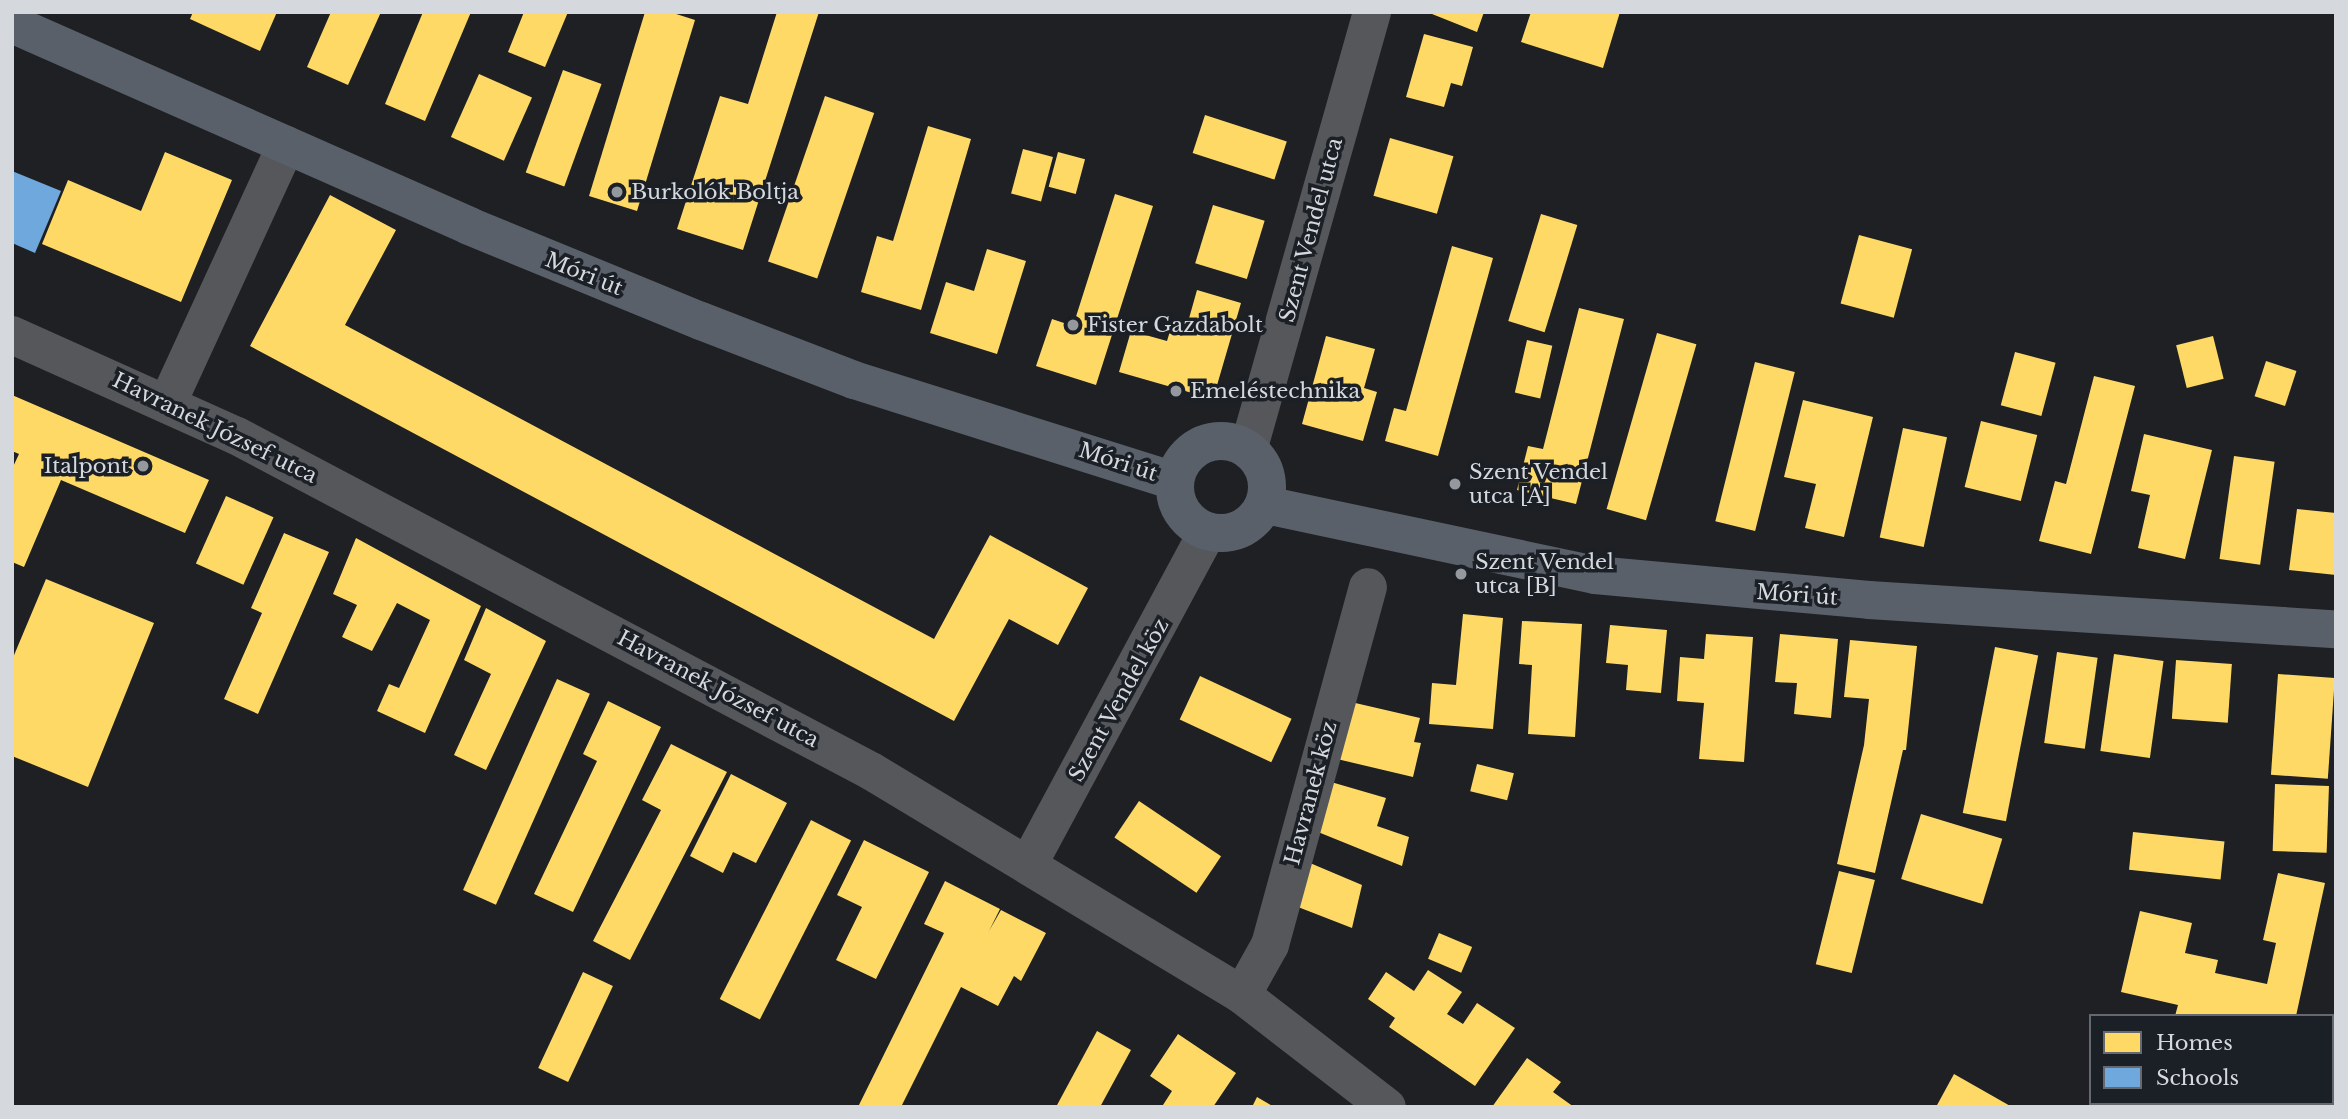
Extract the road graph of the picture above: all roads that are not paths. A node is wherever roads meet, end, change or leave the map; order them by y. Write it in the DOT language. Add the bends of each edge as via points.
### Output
graph roads {
  1 [pos="1372,12"];
  2 [pos="12,24"];
  3 [pos="286,145"];
  4 [pos="12,335"];
  5 [pos="168,402"];
  6 [pos="1249,447"];
  7 [pos="1172,480"];
  8 [pos="1266,505"];
  9 [pos="1206,534"];
  10 [pos="1368,587"];
  11 [pos="2336,629"];
  12 [pos="1028,865"];
  13 [pos="1242,995"];
  14 [pos="1387,1107"];
  1 -- 6 [label="street, Szent Vendel utca"];
  2 -- 3 [label="main road, Móri út"];
  3 -- 5 [label="street"];
  3 -- 7 [label="main road, Móri út" via="546,259 855,380"];
  4 -- 5 [label="street, Havranek József utca"];
  5 -- 12 [label="street, Havranek József utca" via="685,670 871,771"];
  6 -- 7 [label="main road" via="1213,442 1189,453"];
  6 -- 8 [label="main road" via="1267,473"];
  7 -- 9 [label="main road" via="1178,510"];
  8 -- 9 [label="main road" via="1237,533"];
  8 -- 11 [label="main road, Móri út" via="1506,560 1595,575 1869,600"];
  9 -- 12 [label="street, Szent Vendel köz"];
  10 -- 13 [label="street, Havranek köz" via="1270,945"];
  12 -- 13 [label="street, Havranek József utca" via="1091,908"];
  13 -- 14 [label="street, Havranek József utca"];
}
